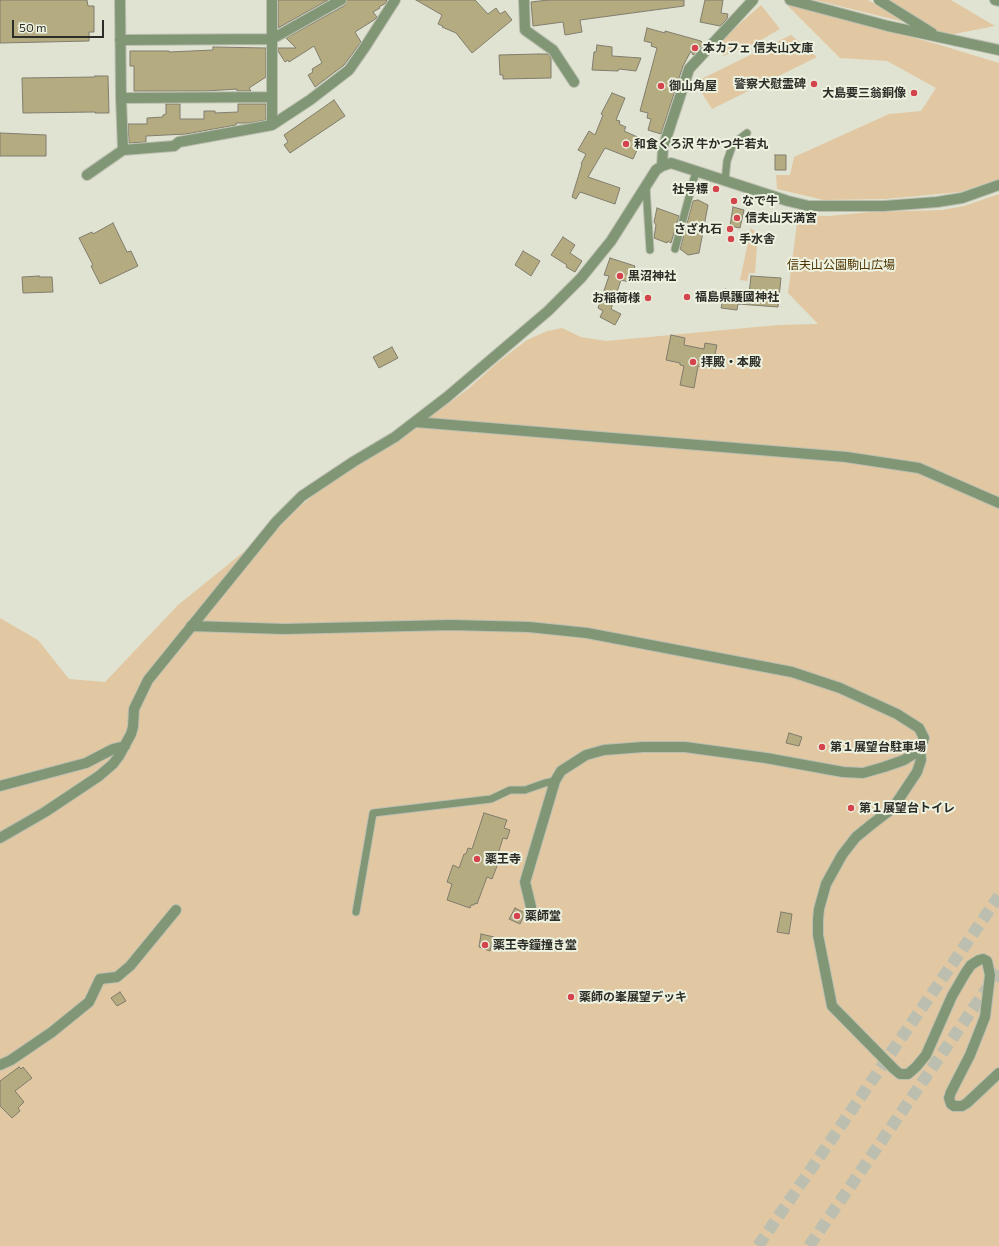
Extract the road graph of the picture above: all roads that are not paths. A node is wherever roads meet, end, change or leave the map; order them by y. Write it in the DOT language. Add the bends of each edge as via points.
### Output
graph roads {
  1 [pos="120,0"];
  2 [pos="272,0"];
  3 [pos="341,0"];
  4 [pos="395,0"];
  5 [pos="524,0"];
  6 [pos="752,0"];
  7 [pos="790,0"];
  8 [pos="879,0"];
  9 [pos="995,0"];
  10 [pos="999,1"];
  11 [pos="939,37"];
  12 [pos="272,39"];
  13 [pos="120,40"];
  14 [pos="999,50"];
  15 [pos="574,82"];
  16 [pos="272,97"];
  17 [pos="121,98"];
  18 [pos="272,126"];
  19 [pos="746,133"];
  20 [pos="123,150"];
  21 [pos="662,166"];
  22 [pos="696,171"];
  23 [pos="87,175"];
  24 [pos="725,181"];
  25 [pos="999,185"];
  26 [pos="646,187"];
  27 [pos="675,249"];
  28 [pos="650,250"];
  29 [pos="415,422"];
  30 [pos="999,503"];
  31 [pos="191,626"];
  32 [pos="125,746"];
  33 [pos="920,750"];
  34 [pos="555,781"];
  35 [pos="0,786"];
  36 [pos="0,838"];
  37 [pos="531,907"];
  38 [pos="176,910"];
  39 [pos="356,912"];
  40 [pos="0,1065"];
  41 [pos="999,1073"];
  1 -- 13 [label="street"];
  2 -- 12 [label="street"];
  3 -- 12 [label="street"];
  4 -- 18 [label="street" via="349,70"];
  5 -- 15 [label="street" via="525,30 553,50"];
  6 -- 21 [label="street" via="689,69 663,148"];
  7 -- 11 [label="street"];
  8 -- 11 [label="street"];
  9 -- 10 [label="street"];
  11 -- 14 [label="street"];
  12 -- 13 [label="street"];
  12 -- 16 [label="street"];
  13 -- 17 [label="street"];
  16 -- 17 [label="street"];
  16 -- 18 [label="street"];
  17 -- 20 [label="street"];
  18 -- 20 [label="street" via="179,142 174,146"];
  19 -- 24 [label="lane" via="733,144 727,161"];
  20 -- 23 [label="street"];
  21 -- 22 [label="street" via="671,163"];
  21 -- 26 [label="street" via="656,170"];
  22 -- 24 [label="street"];
  22 -- 27 [label="lane"];
  24 -- 25 [label="street" via="798,204 831,207 937,202 962,198"];
  26 -- 28 [label="lane"];
  26 -- 29 [label="street" via="611,242 568,292 448,397"];
  29 -- 30 [label="street" via="846,457 919,468"];
  29 -- 31 [label="street" via="302,496 271,528"];
  31 -- 32 [label="street" via="148,680 134,709 133,727"];
  31 -- 33 [label="street" via="284,629 451,625 529,627 587,633 792,672 816,679 897,714 919,728 924,738"];
  32 -- 35 [label="street" via="113,749 86,763"];
  32 -- 36 [label="street" via="113,764 99,776"];
  33 -- 34 [label="street" via="904,760 862,773 685,747 604,750 586,755 561,771"];
  33 -- 41 [label="street" via="921,760 917,772 893,808 856,837 842,855 826,884 819,909 818,935 832,1006 894,1070 900,1074 908,1074 926,1055 952,996 966,972 971,965 983,959 987,961 990,975 985,1017 970,1055 951,1092 951,1104 962,1106"];
  34 -- 37 [label="street" via="525,882"];
  34 -- 39 [label="lane" via="525,790 510,790 491,799 373,813"];
  38 -- 40 [label="street" via="130,966 117,977 100,979 89,1002 52,1032"];
}
